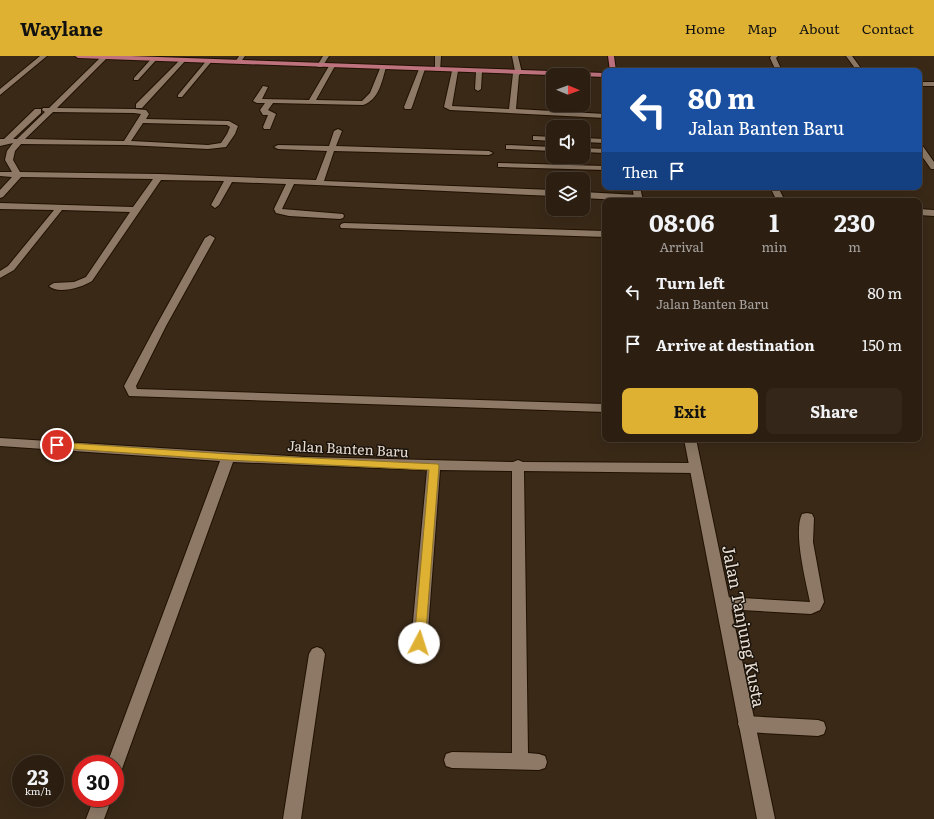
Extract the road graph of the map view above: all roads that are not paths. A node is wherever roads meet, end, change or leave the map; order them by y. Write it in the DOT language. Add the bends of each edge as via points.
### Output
graph roads {
  1 [pos="44,56"];
  2 [pos="78,56"];
  3 [pos="326,56"];
  4 [pos="438,56"];
  5 [pos="515,56"];
  6 [pos="611,56"];
  7 [pos="775,56"];
  8 [pos="849,56"];
  9 [pos="102,57"];
  10 [pos="146,57"];
  11 [pos="154,58"];
  12 [pos="198,58"];
  13 [pos="184,59"];
  14 [pos="240,59"];
  15 [pos="210,61"];
  16 [pos="320,66"];
  17 [pos="332,66"];
  18 [pos="383,67"];
  19 [pos="613,68"];
  20 [pos="778,68"];
  21 [pos="858,68"];
  22 [pos="422,69"];
  23 [pos="438,70"];
  24 [pos="455,71"];
  25 [pos="479,72"];
  26 [pos="517,73"];
  27 [pos="602,75"];
  28 [pos="136,79"];
  29 [pos="922,84"];
  30 [pos="934,84"];
  31 [pos="265,87"];
  32 [pos="478,88"];
  33 [pos="0,93"];
  34 [pos="180,96"];
  35 [pos="270,102"];
  36 [pos="311,102"];
  37 [pos="139,106"];
  38 [pos="408,107"];
  39 [pos="39,110"];
  40 [pos="51,110"];
  41 [pos="512,110"];
  42 [pos="602,116"];
  43 [pos="142,121"];
  44 [pos="267,127"];
  45 [pos="338,132"];
  46 [pos="536,138"];
  47 [pos="546,138"];
  48 [pos="590,140"];
  49 [pos="3,141"];
  50 [pos="19,141"];
  51 [pos="602,141"];
  52 [pos="126,143"];
  53 [pos="278,147"];
  54 [pos="509,147"];
  55 [pos="0,148"];
  56 [pos="331,148"];
  57 [pos="546,149"];
  58 [pos="590,150"];
  59 [pos="602,151"];
  60 [pos="922,151"];
  61 [pos="489,153"];
  62 [pos="9,160"];
  63 [pos="0,161"];
  64 [pos="501,165"];
  65 [pos="934,167"];
  66 [pos="602,168"];
  67 [pos="0,174"];
  68 [pos="18,175"];
  69 [pos="159,176"];
  70 [pos="229,179"];
  71 [pos="292,181"];
  72 [pos="319,182"];
  73 [pos="546,193"];
  74 [pos="0,195"];
  75 [pos="590,196"];
  76 [pos="617,198"];
  77 [pos="215,205"];
  78 [pos="0,206"];
  79 [pos="59,209"];
  80 [pos="137,210"];
  81 [pos="922,212"];
  82 [pos="934,213"];
  83 [pos="340,216"];
  84 [pos="344,226"];
  85 [pos="602,234"];
  86 [pos="210,238"];
  87 [pos="0,275"];
  88 [pos="54,286"];
  89 [pos="602,408"];
  90 [pos="0,442"];
  91 [pos="691,442"];
  92 [pos="228,457"];
  93 [pos="434,466"];
  94 [pos="518,466"];
  95 [pos="695,468"];
  96 [pos="807,518"];
  97 [pos="724,603"];
  98 [pos="419,643"];
  99 [pos="317,654"];
  100 [pos="746,724"];
  101 [pos="818,728"];
  102 [pos="119,755"];
  103 [pos="452,760"];
  104 [pos="520,761"];
  105 [pos="539,762"];
  106 [pos="100,807"];
  107 [pos="95,819"];
  108 [pos="292,819"];
  109 [pos="766,819"];
  1 -- 33 [label="street"];
  2 -- 9 [label="main road"];
  3 -- 16 [label="street"];
  4 -- 23 [label="street"];
  5 -- 26 [label="street"];
  6 -- 19 [label="main road"];
  7 -- 20 [label="street" via="773,58"];
  8 -- 21 [label="street"];
  9 -- 10 [label="main road"];
  9 -- 39 [label="street"];
  9 -- 40 [label="street"];
  10 -- 11 [label="main road"];
  11 -- 13 [label="main road"];
  11 -- 28 [label="street"];
  12 -- 13 [label="main road"];
  12 -- 15 [label="main road"];
  13 -- 37 [label="street"];
  14 -- 15 [label="main road"];
  14 -- 16 [label="main road"];
  15 -- 34 [label="street"];
  16 -- 17 [label="main road"];
  17 -- 18 [label="main road"];
  17 -- 36 [label="street"];
  18 -- 22 [label="main road"];
  18 -- 36 [label="street" via="375,90 366,103"];
  22 -- 23 [label="main road"];
  22 -- 38 [label="street"];
  23 -- 24 [label="main road"];
  24 -- 25 [label="main road"];
  24 -- 41 [label="street" via="448,108"];
  25 -- 26 [label="main road"];
  25 -- 32 [label="street"];
  26 -- 27 [label="main road"];
  26 -- 41 [label="street"];
  29 -- 30 [label="street"];
  31 -- 35 [label="street" via="256,101"];
  35 -- 36 [label="street"];
  35 -- 44 [label="street" via="264,110 272,114"];
  39 -- 40 [label="street"];
  39 -- 49 [label="street"];
  40 -- 43 [label="street" via="143,112 145,114"];
  40 -- 50 [label="street"];
  41 -- 42 [label="street"];
  43 -- 52 [label="street"];
  43 -- 52 [label="street" via="229,123 234,129 223,145 218,146"];
  45 -- 56 [label="street"];
  46 -- 47 [label="street"];
  48 -- 51 [label="street"];
  49 -- 50 [label="street"];
  49 -- 55 [label="street"];
  50 -- 52 [label="street"];
  50 -- 62 [label="street" via="11,151"];
  53 -- 56 [label="street"];
  54 -- 57 [label="street"];
  56 -- 61 [label="street"];
  56 -- 72 [label="street"];
  58 -- 59 [label="street"];
  60 -- 65 [label="street"];
  62 -- 63 [label="street"];
  62 -- 68 [label="street"];
  64 -- 66 [label="street"];
  67 -- 68 [label="street"];
  68 -- 69 [label="street"];
  68 -- 74 [label="street"];
  69 -- 70 [label="street"];
  69 -- 80 [label="street"];
  70 -- 71 [label="street"];
  70 -- 77 [label="street"];
  71 -- 72 [label="street"];
  71 -- 83 [label="street" via="279,211"];
  72 -- 73 [label="street"];
  75 -- 76 [label="street"];
  78 -- 79 [label="street"];
  79 -- 80 [label="street"];
  79 -- 87 [label="street" via="11,268"];
  80 -- 88 [label="street" via="89,279 74,286"];
  81 -- 82 [label="street"];
  84 -- 85 [label="street"];
  86 -- 89 [label="street" via="130,386 133,393"];
  90 -- 92 [label="street, Jalan Banten Baru"];
  91 -- 95 [label="street, Jalan Tanjung Kusta"];
  92 -- 93 [label="street, Jalan Banten Baru"];
  92 -- 102 [label="street"];
  93 -- 94 [label="street, Jalan Banten Baru"];
  93 -- 98 [label="street"];
  94 -- 95 [label="street, Jalan Banten Baru"];
  94 -- 104 [label="street"];
  95 -- 97 [label="street, Jalan Tanjung Kusta"];
  96 -- 97 [label="street" via="806,542 816,606 811,608"];
  97 -- 100 [label="street, Jalan Tanjung Kusta"];
  99 -- 108 [label="street"];
  100 -- 101 [label="street"];
  100 -- 109 [label="street, Jalan Tanjung Kusta"];
  103 -- 104 [label="street"];
  104 -- 105 [label="street"];
  106 -- 107 [label="street"];
}
